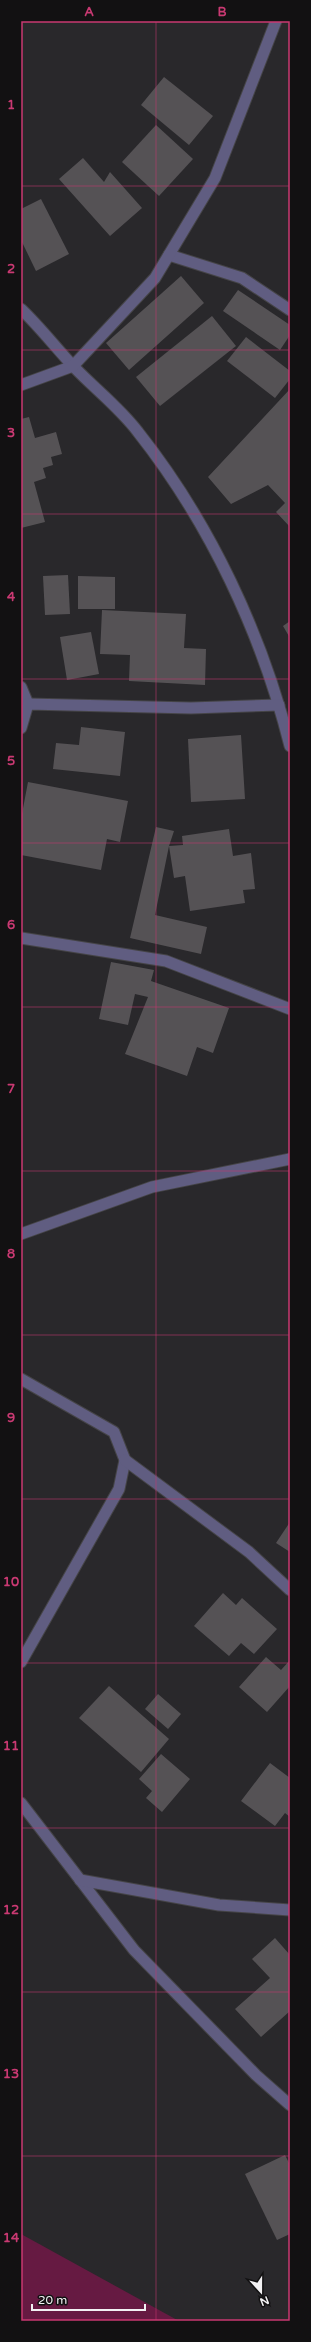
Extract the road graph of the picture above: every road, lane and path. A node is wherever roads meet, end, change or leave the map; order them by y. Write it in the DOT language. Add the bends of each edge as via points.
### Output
graph roads {
  1 [pos="276,21"];
  2 [pos="169,255"];
  3 [pos="21,309"];
  4 [pos="290,310"];
  5 [pos="73,366"];
  6 [pos="21,385"];
  7 [pos="21,687"];
  8 [pos="28,704"];
  9 [pos="279,705"];
  10 [pos="21,728"];
  11 [pos="290,746"];
  12 [pos="21,938"];
  13 [pos="290,1010"];
  14 [pos="290,1159"];
  15 [pos="21,1234"];
  16 [pos="21,1379"];
  17 [pos="125,1460"];
  18 [pos="290,1590"];
  19 [pos="21,1662"];
  20 [pos="21,1803"];
  21 [pos="80,1880"];
  22 [pos="290,1910"];
  23 [pos="290,2105"];
  1 -- 2 [label="street" via="215,178"];
  2 -- 4 [label="street" via="242,278"];
  2 -- 5 [label="street" via="155,278"];
  3 -- 5 [label="street"];
  5 -- 6 [label="street"];
  5 -- 9 [label="street" via="137,431 180,490 232,583"];
  7 -- 8 [label="street"];
  8 -- 9 [label="street" via="191,708"];
  8 -- 10 [label="street"];
  9 -- 11 [label="street"];
  12 -- 13 [label="street" via="166,961"];
  14 -- 15 [label="street" via="152,1187"];
  16 -- 17 [label="street" via="114,1432"];
  17 -- 18 [label="street" via="250,1552"];
  17 -- 19 [label="street" via="119,1489"];
  20 -- 21 [label="street"];
  21 -- 22 [label="street" via="219,1905"];
  21 -- 23 [label="street" via="134,1950 256,2075"];
}
